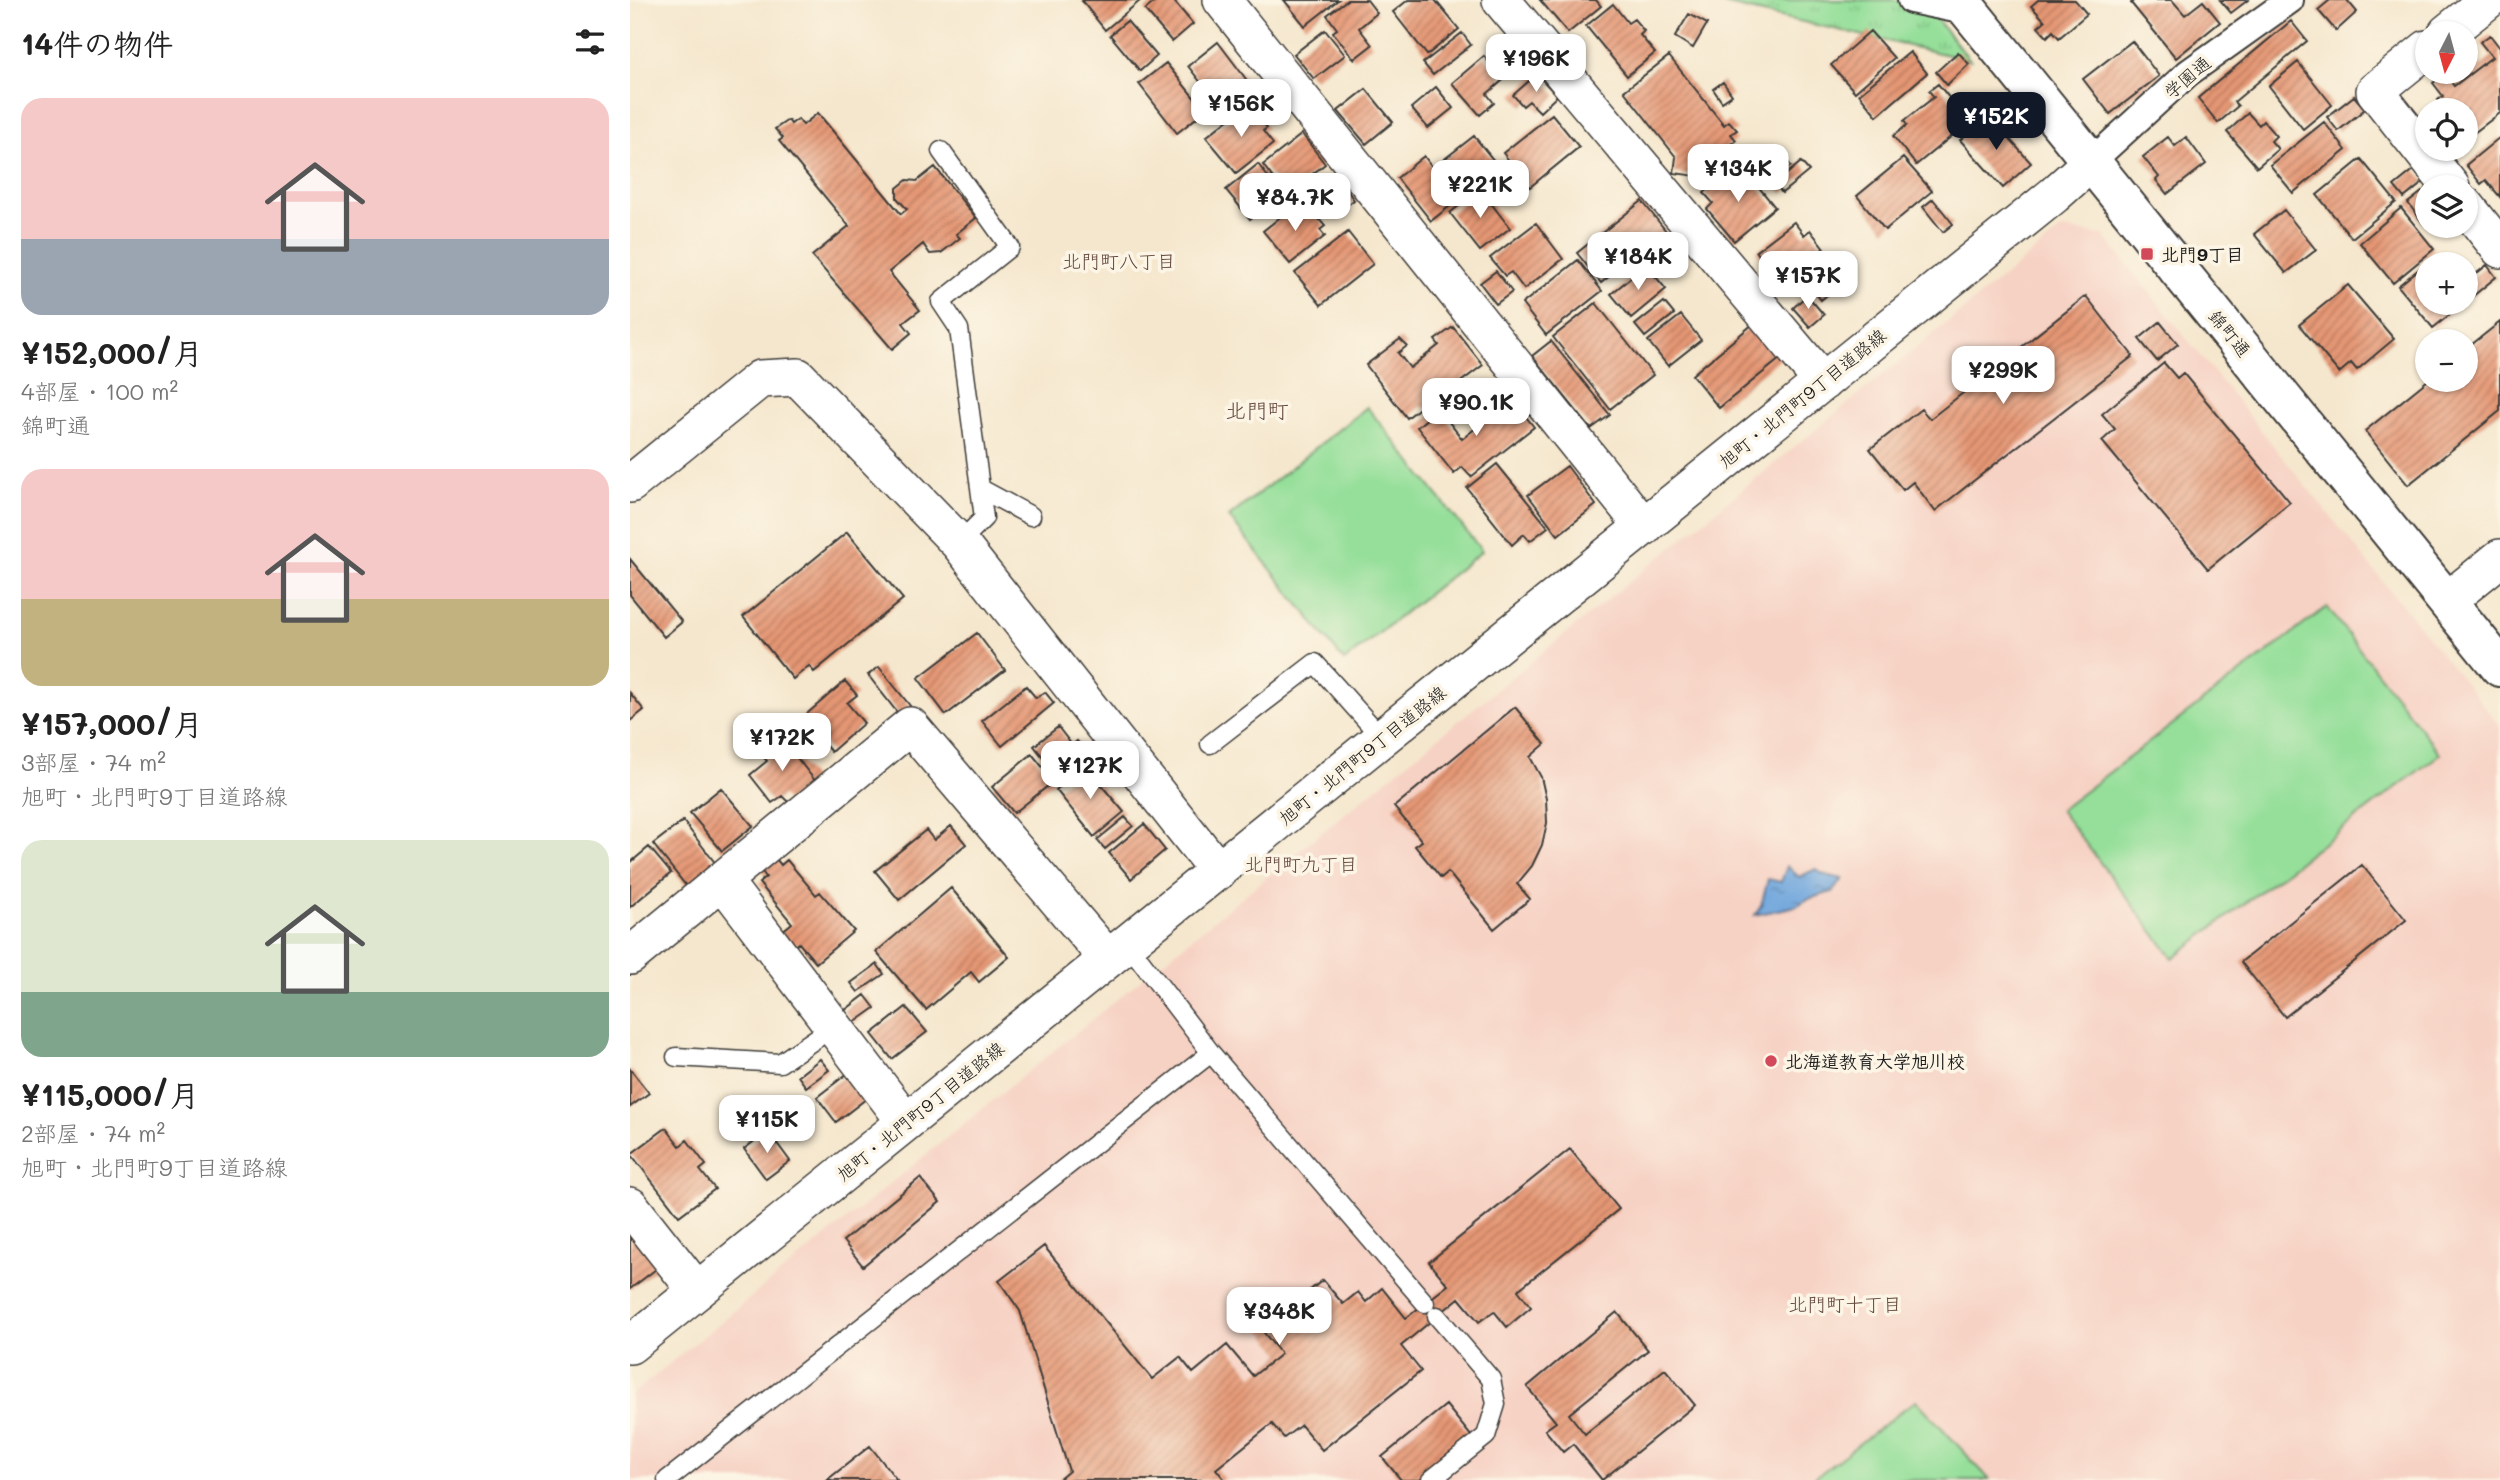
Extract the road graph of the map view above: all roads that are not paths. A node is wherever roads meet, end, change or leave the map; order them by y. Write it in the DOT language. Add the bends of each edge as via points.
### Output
graph roads {
  1 [pos="1222,0"];
  2 [pos="1501,0"];
  3 [pos="1911,0"];
  4 [pos="2290,0"];
  5 [pos="2488,0"];
  6 [pos="1965,6"];
  7 [pos="2462,21"];
  8 [pos="2415,59"];
  9 [pos="941,151"];
  10 [pos="2091,162"];
  11 [pos="2442,175"];
  12 [pos="2478,221"];
  13 [pos="2500,249"];
  14 [pos="1823,382"];
  15 [pos="630,484"];
  16 [pos="981,489"];
  17 [pos="1031,516"];
  18 [pos="1644,527"];
  19 [pos="959,543"];
  20 [pos="2500,558"];
  21 [pos="2446,601"];
  22 [pos="2500,667"];
  23 [pos="1382,738"];
  24 [pos="1210,744"];
  25 [pos="1218,871"];
  26 [pos="723,881"];
  27 [pos="1118,952"];
  28 [pos="630,956"];
  29 [pos="833,1027"];
  30 [pos="1211,1053"];
  31 [pos="676,1057"];
  32 [pos="906,1122"];
  33 [pos="630,1206"];
  34 [pos="697,1291"];
  35 [pos="630,1345"];
  36 [pos="667,1480"];
  37 [pos="1431,1480"];
  1 -- 18 [label="street"];
  2 -- 14 [label="street"];
  3 -- 6 [label="street"];
  4 -- 10 [label="street, 学園通" via="2188,73"];
  5 -- 7 [label="street"];
  6 -- 10 [label="street, 錦町通"];
  8 -- 11 [label="street" via="2375,91"];
  9 -- 16 [label="lane" via="1010,247 941,302 959,329"];
  10 -- 14 [label="street, 旭町・北門町9丁目道路線"];
  10 -- 21 [label="street, 錦町通"];
  12 -- 13 [label="street"];
  14 -- 18 [label="street, 旭町・北門町9丁目道路線"];
  15 -- 19 [label="street" via="760,379 798,377"];
  16 -- 17 [label="lane"];
  16 -- 19 [label="lane" via="984,518"];
  18 -- 23 [label="street, 旭町・北門町9丁目道路線"];
  19 -- 25 [label="street"];
  20 -- 21 [label="street"];
  21 -- 22 [label="street, 錦町通"];
  23 -- 24 [label="lane" via="1315,663"];
  23 -- 25 [label="street, 旭町・北門町9丁目道路線"];
  25 -- 27 [label="street, 旭町・北門町9丁目道路線"];
  26 -- 27 [label="street" via="910,726"];
  26 -- 28 [label="street"];
  26 -- 29 [label="street"];
  27 -- 30 [label="lane"];
  27 -- 32 [label="street, 旭町・北門町9丁目道路線"];
  29 -- 31 [label="lane" via="780,1063"];
  29 -- 32 [label="street"];
  30 -- 36 [label="lane"];
  30 -- 37 [label="lane" via="1491,1379 1496,1404 1486,1436"];
  32 -- 34 [label="street, 旭町・北門町9丁目道路線"];
  33 -- 34 [label="street"];
  34 -- 35 [label="street, 旭町・北門町9丁目道路線"];
}
